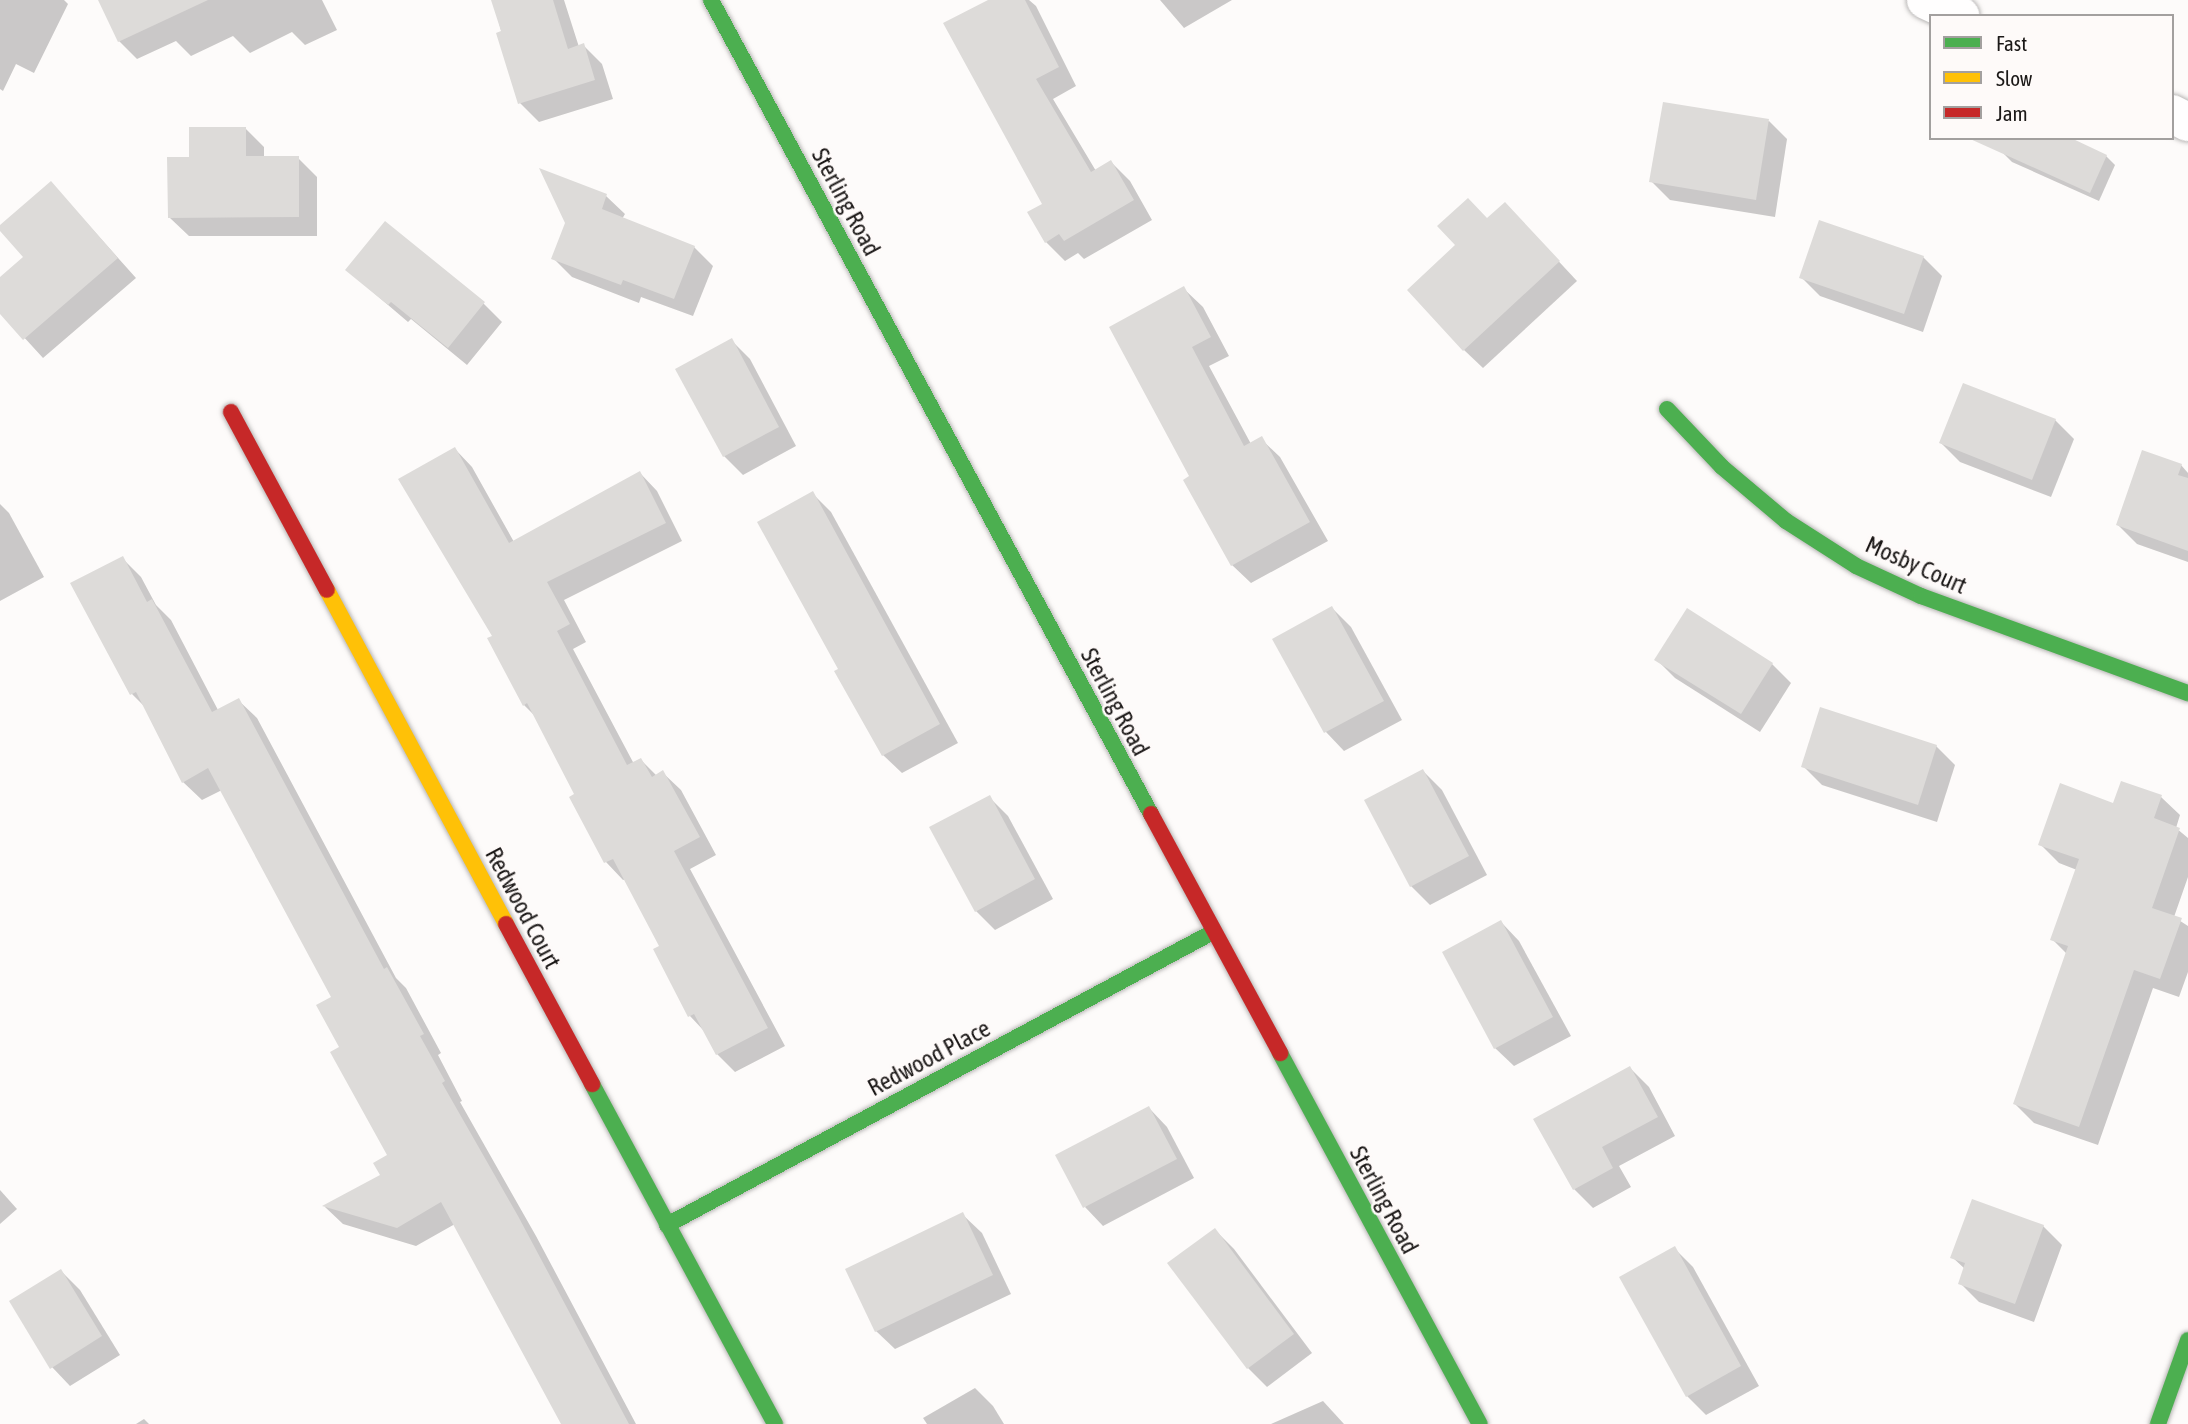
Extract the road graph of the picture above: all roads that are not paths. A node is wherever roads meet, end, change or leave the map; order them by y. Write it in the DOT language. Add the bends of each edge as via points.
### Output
graph roads {
  1 [pos="711,0"];
  2 [pos="1926,0"];
  3 [pos="1956,14"];
  4 [pos="1667,409"];
  5 [pos="231,412"];
  6 [pos="2188,693"];
  7 [pos="1213,932"];
  8 [pos="667,1225"];
  9 [pos="2187,1349"];
  10 [pos="775,1424"];
  11 [pos="1480,1424"];
  12 [pos="2158,1424"];
  1 -- 7 [label="street, Sterling Road"];
  2 -- 3 [label="street"];
  4 -- 6 [label="street, Mosby Court" via="1722,467 1786,521 1856,566 1921,596"];
  5 -- 8 [label="street, Redwood Court"];
  7 -- 8 [label="street, Redwood Place"];
  7 -- 11 [label="street, Sterling Road"];
  8 -- 10 [label="street, Redwood Court"];
  9 -- 12 [label="street"];
}
